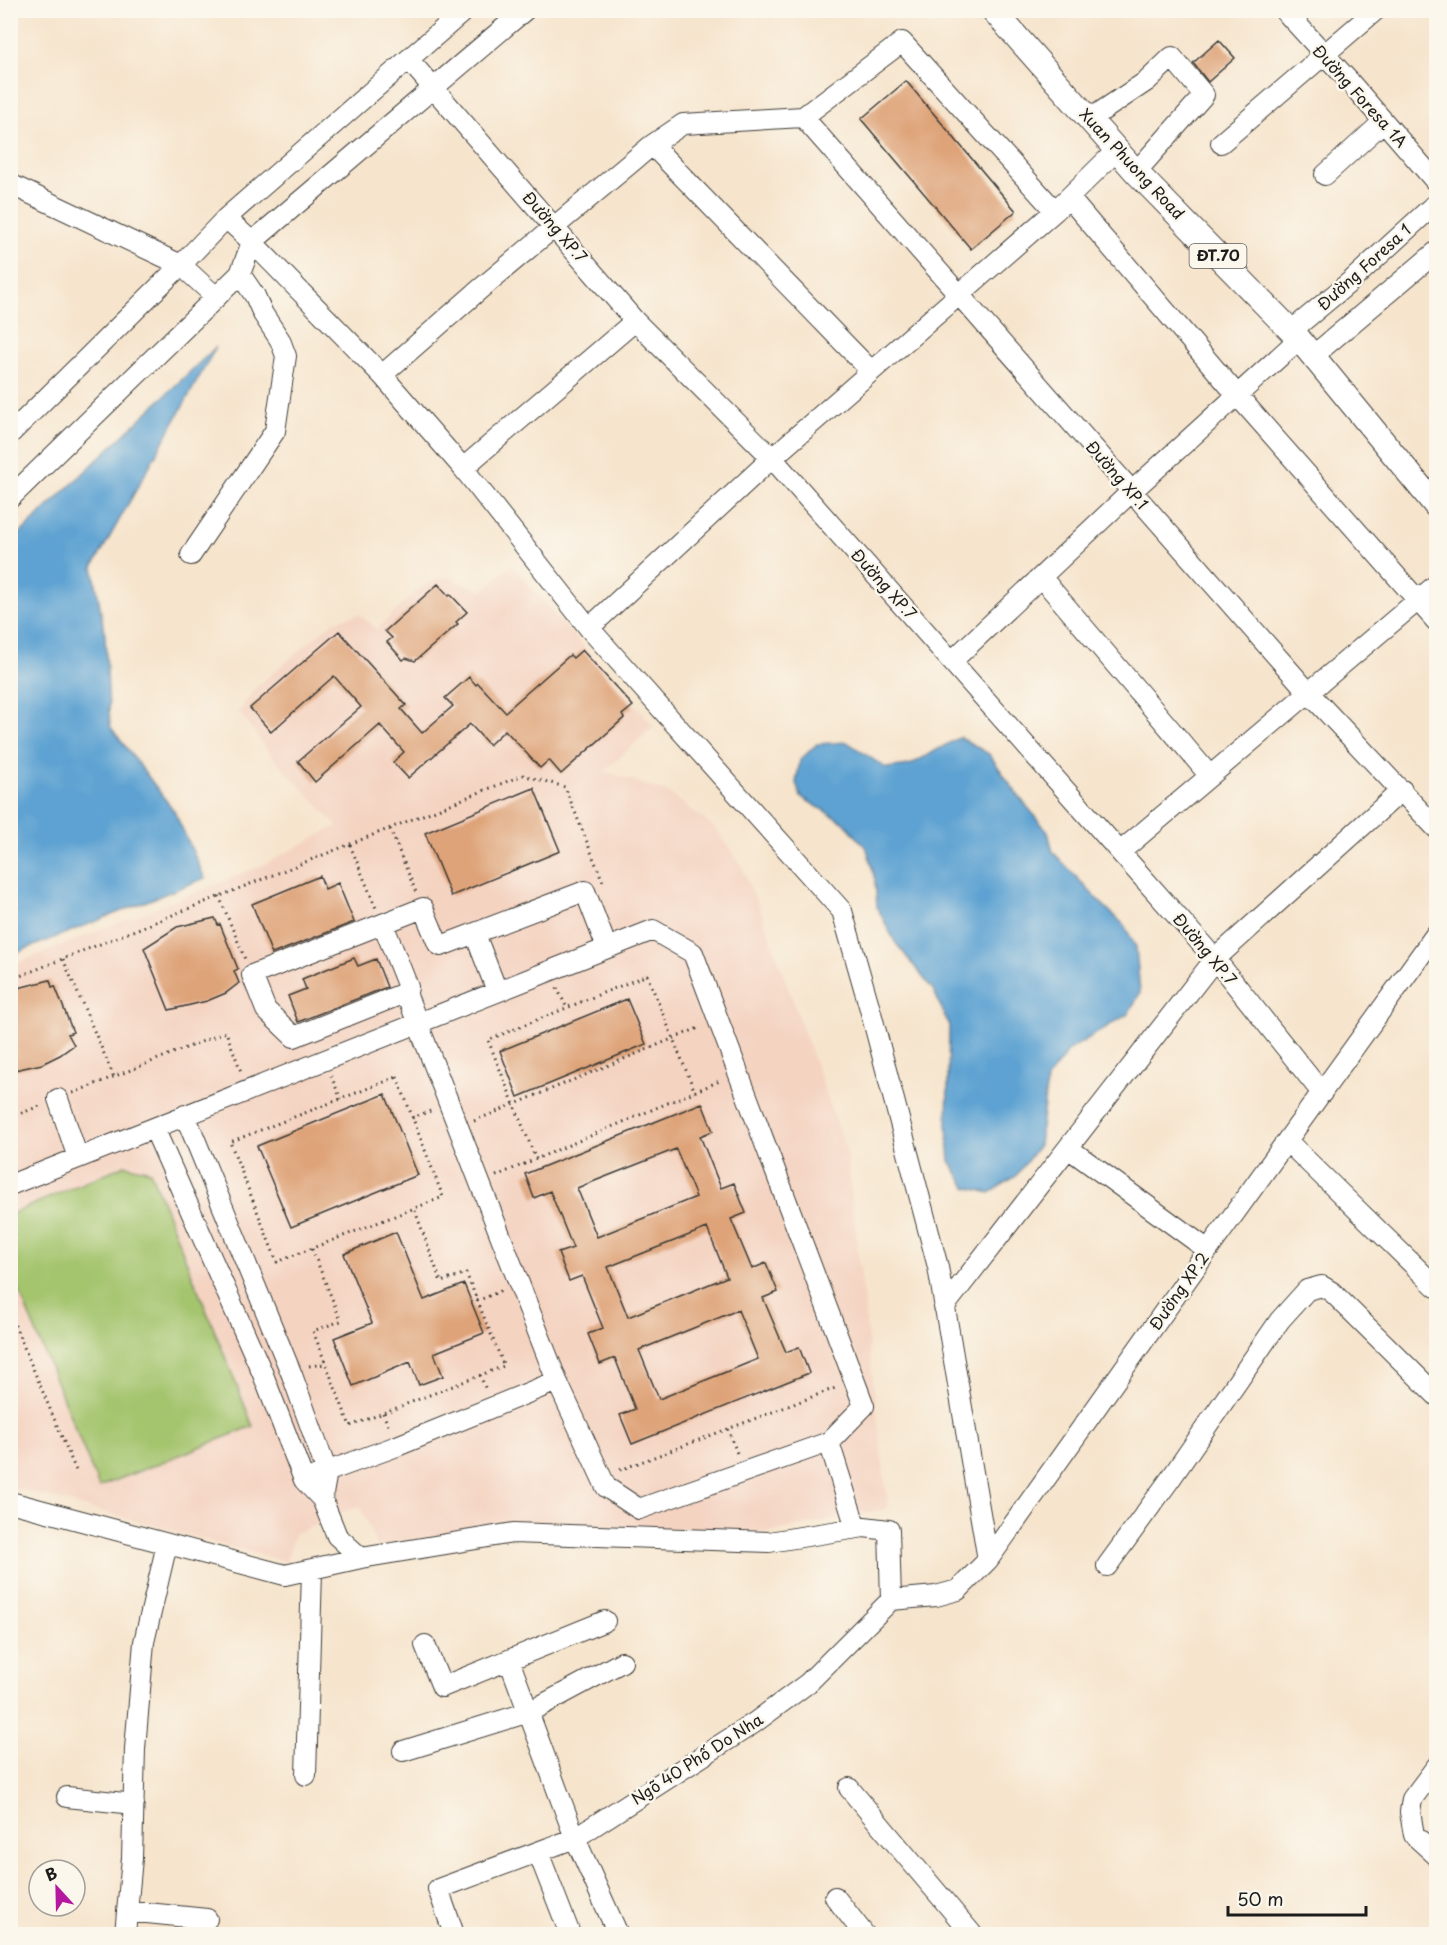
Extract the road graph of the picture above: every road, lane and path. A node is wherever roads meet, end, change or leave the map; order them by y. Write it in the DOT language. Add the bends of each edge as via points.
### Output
graph roads {
  1 [pos="465,10"];
  2 [pos="525,10"];
  3 [pos="993,10"];
  4 [pos="1284,10"];
  5 [pos="1376,10"];
  6 [pos="1324,55"];
  7 [pos="409,60"];
  8 [pos="434,87"];
  9 [pos="803,117"];
  10 [pos="1090,119"];
  11 [pos="1383,122"];
  12 [pos="1221,143"];
  13 [pos="652,145"];
  14 [pos="1117,150"];
  15 [pos="1136,172"];
  16 [pos="1325,174"];
  17 [pos="1437,182"];
  18 [pos="10,184"];
  19 [pos="1437,202"];
  20 [pos="1062,204"];
  21 [pos="226,218"];
  22 [pos="554,227"];
  23 [pos="252,242"];
  24 [pos="1437,252"];
  25 [pos="181,265"];
  26 [pos="240,274"];
  27 [pos="960,294"];
  28 [pos="216,297"];
  29 [pos="635,321"];
  30 [pos="1301,342"];
  31 [pos="871,371"];
  32 [pos="382,375"];
  33 [pos="1237,395"];
  34 [pos="10,434"];
  35 [pos="772,458"];
  36 [pos="463,468"];
  37 [pos="1131,492"];
  38 [pos="10,498"];
  39 [pos="1437,506"];
  40 [pos="191,555"];
  41 [pos="1041,577"];
  42 [pos="1437,585"];
  43 [pos="1418,600"];
  44 [pos="1437,621"];
  45 [pos="589,628"];
  46 [pos="952,661"];
  47 [pos="1309,693"];
  48 [pos="1210,776"];
  49 [pos="1402,790"];
  50 [pos="390,828"];
  51 [pos="1437,828"];
  52 [pos="350,844"];
  53 [pos="1120,852"];
  54 [pos="585,891"];
  55 [pos="219,896"];
  56 [pos="423,908"];
  57 [pos="383,924"];
  58 [pos="475,934"];
  59 [pos="1437,934"];
  60 [pos="607,948"];
  61 [pos="63,959"];
  62 [pos="1215,959"];
  63 [pos="252,975"];
  64 [pos="10,980"];
  65 [pos="497,992"];
  66 [pos="406,993"];
  67 [pos="718,1020"];
  68 [pos="418,1023"];
  69 [pos="673,1039"];
  70 [pos="324,1060"];
  71 [pos="738,1074"];
  72 [pos="114,1077"];
  73 [pos="248,1090"];
  74 [pos="695,1092"];
  75 [pos="1322,1093"];
  76 [pos="58,1099"];
  77 [pos="341,1099"];
  78 [pos="514,1104"];
  79 [pos="185,1115"];
  80 [pos="10,1118"];
  81 [pos="459,1127"];
  82 [pos="154,1128"];
  83 [pos="1287,1141"];
  84 [pos="1068,1148"];
  85 [pos="78,1158"];
  86 [pos="536,1158"];
  87 [pos="480,1182"];
  88 [pos="10,1185"];
  89 [pos="414,1208"];
  90 [pos="312,1249"];
  91 [pos="1208,1250"];
  92 [pos="520,1283"];
  93 [pos="1437,1287"];
  94 [pos="477,1301"];
  95 [pos="944,1307"];
  96 [pos="10,1314"];
  97 [pos="854,1380"];
  98 [pos="557,1381"];
  99 [pos="1437,1395"];
  100 [pos="728,1429"];
  101 [pos="829,1442"];
  102 [pos="327,1472"];
  103 [pos="744,1472"];
  104 [pos="76,1473"];
  105 [pos="601,1477"];
  106 [pos="304,1480"];
  107 [pos="322,1499"];
  108 [pos="10,1502"];
  109 [pos="854,1521"];
  110 [pos="167,1544"];
  111 [pos="361,1558"];
  112 [pos="988,1560"];
  113 [pos="1107,1566"];
  114 [pos="312,1571"];
  115 [pos="891,1600"];
  116 [pos="605,1621"];
  117 [pos="425,1645"];
  118 [pos="509,1660"];
  119 [pos="622,1662"];
  120 [pos="529,1712"];
  121 [pos="403,1751"];
  122 [pos="1437,1767"];
  123 [pos="306,1775"];
  124 [pos="849,1788"];
  125 [pos="67,1797"];
  126 [pos="134,1804"];
  127 [pos="575,1838"];
  128 [pos="538,1852"];
  129 [pos="1437,1855"];
  130 [pos="835,1897"];
  131 [pos="127,1911"];
  132 [pos="207,1919"];
  133 [pos="125,1935"];
  134 [pos="454,1935"];
  135 [pos="570,1935"];
  136 [pos="618,1935"];
  137 [pos="864,1935"];
  138 [pos="972,1935"];
  1 -- 7 [label="street"];
  2 -- 8 [label="street"];
  3 -- 10 [label="main road, Xuan Phuong Road / ĐT.70"];
  4 -- 6 [label="street, Đường Foresa 1A"];
  5 -- 6 [label="street"];
  6 -- 11 [label="street, Đường Foresa 1A"];
  6 -- 12 [label="street"];
  7 -- 8 [label="street, Đường XP.7"];
  7 -- 21 [label="street"];
  8 -- 22 [label="street, Đường XP.7"];
  8 -- 23 [label="street"];
  9 -- 13 [label="street" via="683,124"];
  9 -- 20 [label="street" via="902,42"];
  9 -- 27 [label="street, Đường XP.1"];
  10 -- 14 [label="main road, Xuan Phuong Road / ĐT.70"];
  10 -- 15 [label="street" via="1148,81 1172,57 1204,94"];
  11 -- 16 [label="street"];
  11 -- 17 [label="street, Đường Foresa 1A"];
  13 -- 22 [label="street"];
  13 -- 31 [label="street"];
  14 -- 15 [label="main road, Xuan Phuong Road / ĐT.70"];
  14 -- 20 [label="street"];
  15 -- 30 [label="main road, Xuan Phuong Road / ĐT.70"];
  18 -- 25 [label="street"];
  19 -- 30 [label="street, Đường Foresa 1" via="1351,280"];
  20 -- 27 [label="street"];
  20 -- 33 [label="street"];
  21 -- 23 [label="street"];
  21 -- 25 [label="street"];
  22 -- 29 [label="street, Đường XP.7"];
  22 -- 32 [label="street"];
  23 -- 26 [label="street"];
  23 -- 32 [label="street"];
  24 -- 30 [label="street, Đường Foresa 1"];
  25 -- 28 [label="street"];
  25 -- 34 [label="street"];
  26 -- 28 [label="street"];
  26 -- 40 [label="street" via="286,356 275,431"];
  27 -- 31 [label="street"];
  27 -- 37 [label="street, Đường XP.1"];
  28 -- 38 [label="street"];
  29 -- 35 [label="street, Đường XP.7"];
  29 -- 36 [label="street"];
  30 -- 33 [label="street"];
  30 -- 39 [label="main road, Xuan Phuong Road / ĐT.70"];
  31 -- 35 [label="street"];
  32 -- 36 [label="street"];
  33 -- 37 [label="street"];
  33 -- 43 [label="street"];
  35 -- 45 [label="street"];
  35 -- 46 [label="street, Đường XP.7"];
  36 -- 45 [label="street"];
  37 -- 41 [label="street"];
  37 -- 47 [label="street, Đường XP.1"];
  41 -- 46 [label="street"];
  41 -- 48 [label="street"];
  42 -- 43 [label="street"];
  43 -- 44 [label="street"];
  43 -- 47 [label="street"];
  45 -- 95 [label="street" via="842,911 938,1268"];
  46 -- 53 [label="street, Đường XP.7"];
  47 -- 48 [label="street"];
  47 -- 49 [label="street, Đường XP.1"];
  48 -- 53 [label="street"];
  49 -- 51 [label="street, Đường XP.1"];
  49 -- 62 [label="street"];
  50 -- 52 [label="path"];
  50 -- 54 [label="path" via="524,775 564,787 603,883"];
  50 -- 56 [label="path"];
  52 -- 55 [label="path"];
  52 -- 57 [label="path"];
  53 -- 62 [label="street, Đường XP.7"];
  54 -- 58 [label="street"];
  54 -- 60 [label="street"];
  55 -- 61 [label="path"];
  55 -- 63 [label="path"];
  56 -- 57 [label="street"];
  56 -- 58 [label="street" via="441,946"];
  57 -- 63 [label="street"];
  57 -- 66 [label="street" via="408,987"];
  58 -- 65 [label="street"];
  59 -- 75 [label="street, Đường XP.2"];
  60 -- 65 [label="street"];
  60 -- 67 [label="street" via="653,930 693,953"];
  61 -- 64 [label="path"];
  61 -- 72 [label="path"];
  62 -- 75 [label="street, Đường XP.7"];
  62 -- 84 [label="street"];
  63 -- 66 [label="street" via="266,1010 294,1037"];
  65 -- 68 [label="street"];
  66 -- 68 [label="street"];
  67 -- 69 [label="path"];
  67 -- 71 [label="street"];
  68 -- 70 [label="street"];
  68 -- 81 [label="street"];
  69 -- 74 [label="path"];
  69 -- 78 [label="path"];
  69 -- 78 [label="path" via="647,975 488,1040"];
  70 -- 73 [label="street"];
  70 -- 77 [label="path"];
  71 -- 74 [label="path"];
  71 -- 97 [label="street"];
  72 -- 73 [label="path" via="226,1032"];
  72 -- 76 [label="path"];
  73 -- 79 [label="street"];
  74 -- 86 [label="path"];
  75 -- 83 [label="street, Đường XP.2"];
  76 -- 80 [label="path"];
  76 -- 85 [label="street"];
  77 -- 89 [label="path" via="397,1077 443,1197"];
  77 -- 90 [label="path" via="230,1142 277,1262"];
  78 -- 81 [label="path"];
  78 -- 86 [label="path"];
  79 -- 82 [label="street"];
  79 -- 102 [label="street" via="290,1368"];
  81 -- 87 [label="street"];
  82 -- 85 [label="street"];
  82 -- 106 [label="street" via="262,1372"];
  83 -- 91 [label="street, Đường XP.2"];
  83 -- 93 [label="street"];
  84 -- 91 [label="street"];
  84 -- 95 [label="street"];
  85 -- 88 [label="street"];
  86 -- 87 [label="path"];
  87 -- 92 [label="street"];
  89 -- 90 [label="path"];
  89 -- 94 [label="path" via="441,1282 466,1273"];
  90 -- 94 [label="path" via="341,1321 313,1331 350,1426 504,1366"];
  91 -- 112 [label="street, Đường XP.2"];
  92 -- 94 [label="path"];
  92 -- 98 [label="street"];
  95 -- 112 [label="street"];
  96 -- 104 [label="path"];
  97 -- 100 [label="path"];
  97 -- 101 [label="street" via="864,1406"];
  98 -- 102 [label="street"];
  98 -- 105 [label="street"];
  99 -- 113 [label="street" via="1332,1292 1322,1286 1306,1290 1280,1320"];
  100 -- 103 [label="path"];
  100 -- 105 [label="path"];
  101 -- 103 [label="street"];
  101 -- 109 [label="street"];
  102 -- 106 [label="street"];
  102 -- 107 [label="street"];
  103 -- 105 [label="street" via="639,1509 606,1487"];
  106 -- 107 [label="street"];
  107 -- 111 [label="street" via="337,1536"];
  108 -- 110 [label="street"];
  109 -- 111 [label="street" via="769,1542 513,1533"];
  109 -- 115 [label="street" via="889,1530"];
  110 -- 114 [label="street" via="285,1575"];
  110 -- 126 [label="street" via="144,1642"];
  111 -- 114 [label="street"];
  112 -- 115 [label="street, Đường XP.2" via="958,1590"];
  114 -- 123 [label="street"];
  115 -- 127 [label="street, Ngõ 40 Phố Do Nha" via="808,1683 754,1723"];
  116 -- 118 [label="street"];
  117 -- 118 [label="street" via="442,1687"];
  118 -- 120 [label="street"];
  119 -- 120 [label="street"];
  120 -- 121 [label="street"];
  120 -- 127 [label="street"];
  122 -- 129 [label="street" via="1412,1799 1410,1812 1414,1835"];
  124 -- 138 [label="street"];
  125 -- 126 [label="street"];
  126 -- 131 [label="street"];
  127 -- 128 [label="street, Ngõ 40 Phố Do Nha"];
  127 -- 136 [label="street"];
  128 -- 134 [label="street, Ngõ 40 Phố Do Nha" via="438,1889"];
  128 -- 135 [label="street"];
  130 -- 137 [label="street"];
  131 -- 132 [label="street"];
  131 -- 133 [label="street"];
}
